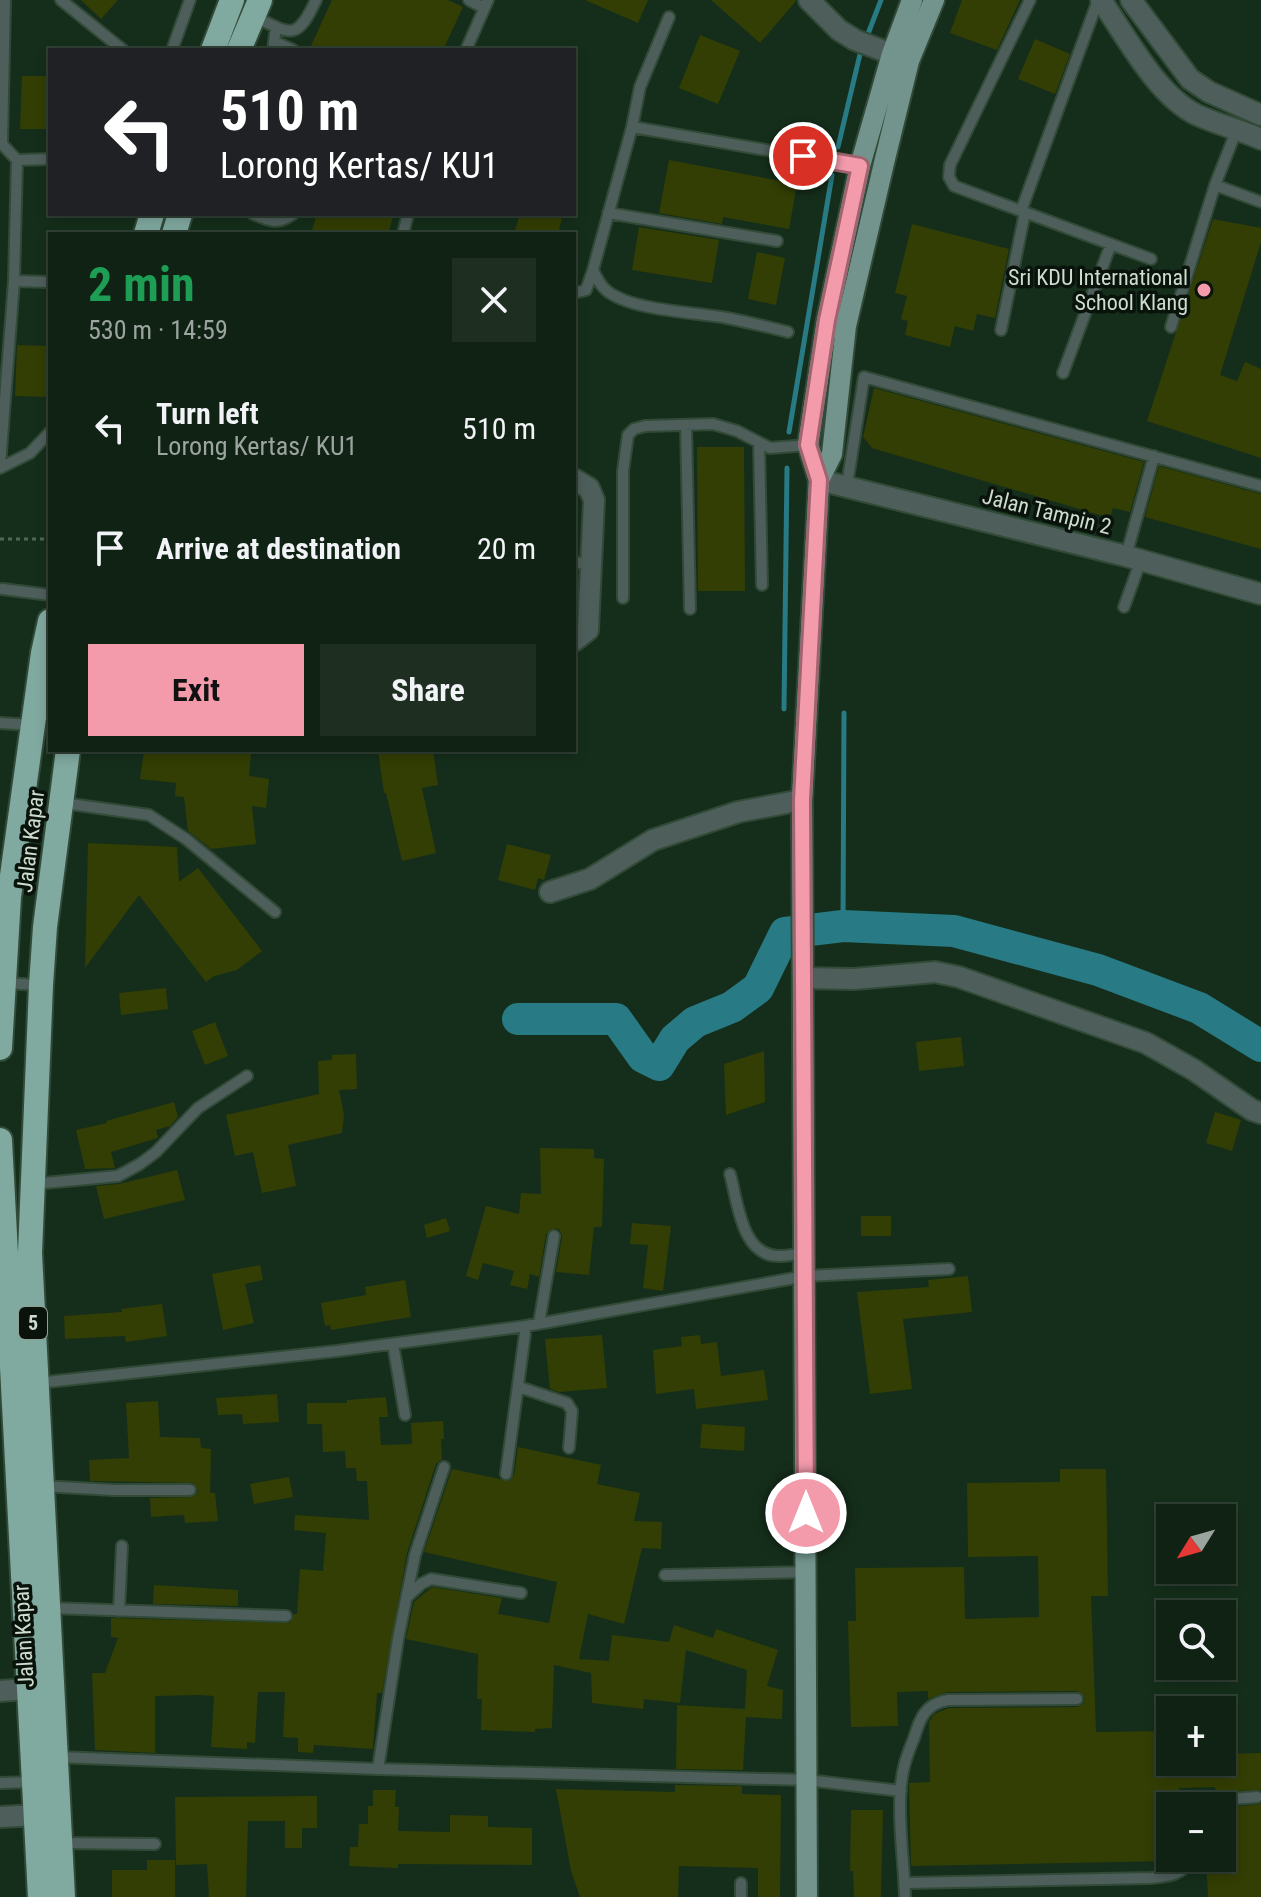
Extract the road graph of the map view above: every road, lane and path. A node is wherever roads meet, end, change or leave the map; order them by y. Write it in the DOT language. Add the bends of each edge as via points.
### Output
graph roads {
  1 [pos="5,0"];
  2 [pos="61,0"];
  3 [pos="190,0"];
  4 [pos="232,0"];
  5 [pos="316,0"];
  6 [pos="469,0"];
  7 [pos="809,0"];
  8 [pos="912,0"];
  9 [pos="934,0"];
  10 [pos="1030,0"];
  11 [pos="1100,0"];
  12 [pos="1131,0"];
  13 [pos="486,4"];
  14 [pos="263,15"];
  15 [pos="669,17"];
  16 [pos="274,46"];
  17 [pos="121,48"];
  18 [pos="173,48"];
  19 [pos="214,48"];
  20 [pos="240,48"];
  21 [pos="467,48"];
  22 [pos="900,57"];
  23 [pos="1261,115"];
  24 [pos="632,127"];
  25 [pos="1237,129"];
  26 [pos="1261,141"];
  27 [pos="1,142"];
  28 [pos="48,159"];
  29 [pos="17,160"];
  30 [pos="860,166"];
  31 [pos="1215,185"];
  32 [pos="1261,202"];
  33 [pos="1023,211"];
  34 [pos="608,213"];
  35 [pos="258,216"];
  36 [pos="290,216"];
  37 [pos="777,241"];
  38 [pos="1111,244"];
  39 [pos="1151,259"];
  40 [pos="593,270"];
  41 [pos="14,281"];
  42 [pos="48,282"];
  43 [pos="576,292"];
  44 [pos="1171,327"];
  45 [pos="1001,330"];
  46 [pos="788,332"];
  47 [pos="1063,373"];
  48 [pos="686,425"];
  49 [pos="48,434"];
  50 [pos="759,443"];
  51 [pos="808,445"];
  52 [pos="1154,456"];
  53 [pos="0,466"];
  54 [pos="576,480"];
  55 [pos="819,480"];
  56 [pos="847,485"];
  57 [pos="1261,486"];
  58 [pos="0,539"];
  59 [pos="48,539"];
  60 [pos="1133,558"];
  61 [pos="582,563"];
  62 [pos="762,585"];
  63 [pos="2,589"];
  64 [pos="1261,594"];
  65 [pos="48,595"];
  66 [pos="623,598"];
  67 [pos="1124,607"];
  68 [pos="690,609"];
  69 [pos="48,634"];
  70 [pos="581,635"];
  71 [pos="0,723"];
  72 [pos="34,725"];
  73 [pos="68,752"];
  74 [pos="802,800"];
  75 [pos="61,803"];
  76 [pos="550,892"];
  77 [pos="5,897"];
  78 [pos="275,912"];
  79 [pos="804,968"];
  80 [pos="1,983"];
  81 [pos="41,985"];
  82 [pos="0,1048"];
  83 [pos="247,1076"];
  84 [pos="1261,1113"];
  85 [pos="0,1140"];
  86 [pos="730,1174"];
  87 [pos="32,1184"];
  88 [pos="554,1236"];
  89 [pos="805,1253"];
  90 [pos="949,1269"];
  91 [pos="806,1276"];
  92 [pos="539,1323"];
  93 [pos="526,1326"];
  94 [pos="393,1344"];
  95 [pos="35,1383"];
  96 [pos="519,1387"];
  97 [pos="405,1415"];
  98 [pos="569,1448"];
  99 [pos="444,1467"];
  100 [pos="506,1474"];
  101 [pos="8,1476"];
  102 [pos="40,1486"];
  103 [pos="190,1490"];
  104 [pos="122,1546"];
  105 [pos="806,1572"];
  106 [pos="665,1575"];
  107 [pos="521,1593"];
  108 [pos="408,1596"];
  109 [pos="48,1608"];
  110 [pos="119,1611"];
  111 [pos="286,1616"];
  112 [pos="27,1689"];
  113 [pos="0,1691"];
  114 [pos="1077,1699"];
  115 [pos="55,1757"];
  116 [pos="378,1769"];
  117 [pos="807,1780"];
  118 [pos="33,1782"];
  119 [pos="0,1783"];
  120 [pos="901,1791"];
  121 [pos="1257,1797"];
  122 [pos="1236,1799"];
  123 [pos="35,1815"];
  124 [pos="0,1817"];
  125 [pos="59,1843"];
  126 [pos="155,1844"];
  127 [pos="1184,1872"];
  128 [pos="741,1883"];
  129 [pos="905,1883"];
  130 [pos="40,1897"];
  131 [pos="63,1897"];
  132 [pos="741,1897"];
  133 [pos="807,1897"];
  134 [pos="905,1897"];
  1 -- 27 [label="lane"];
  2 -- 17 [label="lane"];
  3 -- 18 [label="lane"];
  4 -- 19 [label="highway"];
  5 -- 14 [label="lane" via="294,32"];
  6 -- 13 [label="lane"];
  7 -- 22 [label="street" via="847,35"];
  8 -- 22 [label="main road"];
  9 -- 22 [label="main road"];
  10 -- 33 [label="lane" via="950,165 949,177 954,186"];
  11 -- 25 [label="street" via="1170,95 1195,114"];
  11 -- 33 [label="lane"];
  12 -- 23 [label="street" via="1190,79"];
  13 -- 21 [label="lane"];
  14 -- 16 [label="lane"];
  14 -- 20 [label="highway"];
  15 -- 24 [label="lane" via="640,87"];
  22 -- 30 [label="main road"];
  22 -- 55 [label="main road" via="846,326 832,454"];
  24 -- 30 [label="lane"];
  24 -- 34 [label="lane"];
  25 -- 26 [label="street"];
  25 -- 31 [label="lane"];
  27 -- 29 [label="lane"];
  28 -- 29 [label="lane"];
  29 -- 41 [label="lane"];
  30 -- 51 [label="main road" via="827,320"];
  31 -- 32 [label="lane"];
  31 -- 44 [label="lane"];
  33 -- 38 [label="lane"];
  33 -- 45 [label="lane"];
  34 -- 37 [label="lane"];
  34 -- 40 [label="lane"];
  35 -- 36 [label="lane" via="271,222"];
  38 -- 39 [label="lane"];
  38 -- 47 [label="lane"];
  40 -- 43 [label="lane" via="586,290"];
  40 -- 46 [label="lane" via="598,282 621,298"];
  41 -- 42 [label="lane"];
  41 -- 53 [label="lane"];
  48 -- 50 [label="lane" via="713,424"];
  48 -- 66 [label="lane" via="645,426 628,435"];
  48 -- 68 [label="lane"];
  49 -- 53 [label="lane" via="30,453"];
  50 -- 51 [label="lane" via="770,448"];
  50 -- 62 [label="lane"];
  51 -- 55 [label="main road"];
  52 -- 56 [label="lane" via="864,377"];
  52 -- 57 [label="lane"];
  52 -- 60 [label="lane"];
  54 -- 61 [label="street" via="589,488 594,500"];
  55 -- 56 [label="street, Jalan Tampin 2"];
  55 -- 74 [label="main road"];
  56 -- 60 [label="street, Jalan Tampin 2"];
  58 -- 59 [label="path"];
  60 -- 64 [label="street, Jalan Tampin 2"];
  60 -- 67 [label="lane"];
  61 -- 70 [label="street"];
  63 -- 65 [label="lane"];
  69 -- 72 [label="highway, Jalan Kapar"];
  71 -- 72 [label="lane"];
  72 -- 77 [label="highway, Jalan Kapar"];
  73 -- 75 [label="highway, Jalan Kapar / 5"];
  74 -- 76 [label="street" via="738,812 653,840 590,879"];
  74 -- 79 [label="main road"];
  75 -- 78 [label="lane" via="149,815"];
  75 -- 81 [label="highway, Jalan Kapar / 5"];
  77 -- 80 [label="highway, Jalan Kapar"];
  79 -- 84 [label="street" via="854,979 935,972 959,977 1146,1043"];
  79 -- 89 [label="main road"];
  80 -- 81 [label="lane"];
  80 -- 82 [label="highway, Jalan Kapar"];
  81 -- 87 [label="highway, Jalan Kapar / 5"];
  83 -- 87 [label="lane" via="198,1108 156,1152 118,1176"];
  85 -- 101 [label="highway, Jalan Kapar / 5"];
  86 -- 89 [label="lane" via="751,1243 778,1257"];
  87 -- 95 [label="highway, Jalan Kapar / 5"];
  88 -- 92 [label="lane"];
  89 -- 91 [label="main road"];
  90 -- 91 [label="lane"];
  91 -- 92 [label="lane"];
  91 -- 105 [label="main road"];
  92 -- 93 [label="lane"];
  93 -- 94 [label="lane"];
  93 -- 96 [label="lane"];
  94 -- 95 [label="lane"];
  94 -- 97 [label="lane"];
  95 -- 102 [label="highway, Jalan Kapar / 5"];
  96 -- 98 [label="lane" via="567,1403 572,1411"];
  96 -- 100 [label="lane"];
  99 -- 108 [label="lane" via="415,1555"];
  101 -- 112 [label="highway, Jalan Kapar / 5"];
  102 -- 103 [label="lane"];
  102 -- 109 [label="highway, Jalan Kapar / 5"];
  104 -- 110 [label="lane"];
  105 -- 106 [label="lane"];
  105 -- 117 [label="main road"];
  107 -- 108 [label="lane" via="431,1579"];
  108 -- 116 [label="lane"];
  109 -- 110 [label="lane"];
  109 -- 115 [label="highway, Jalan Kapar / 5"];
  110 -- 111 [label="lane"];
  112 -- 113 [label="street"];
  112 -- 118 [label="highway, Jalan Kapar / 5"];
  114 -- 120 [label="lane" via="936,1702 920,1719"];
  115 -- 116 [label="lane"];
  115 -- 125 [label="highway, Jalan Kapar / 5"];
  116 -- 117 [label="lane"];
  117 -- 120 [label="lane"];
  117 -- 133 [label="main road"];
  118 -- 119 [label="lane"];
  118 -- 123 [label="highway, Jalan Kapar / 5"];
  120 -- 129 [label="lane"];
  121 -- 122 [label="lane"];
  123 -- 124 [label="street"];
  123 -- 130 [label="highway, Jalan Kapar / 5"];
  125 -- 126 [label="lane"];
  125 -- 131 [label="highway, Jalan Kapar / 5"];
  127 -- 129 [label="lane" via="1151,1878"];
  128 -- 132 [label="lane"];
  129 -- 134 [label="lane"];
}
